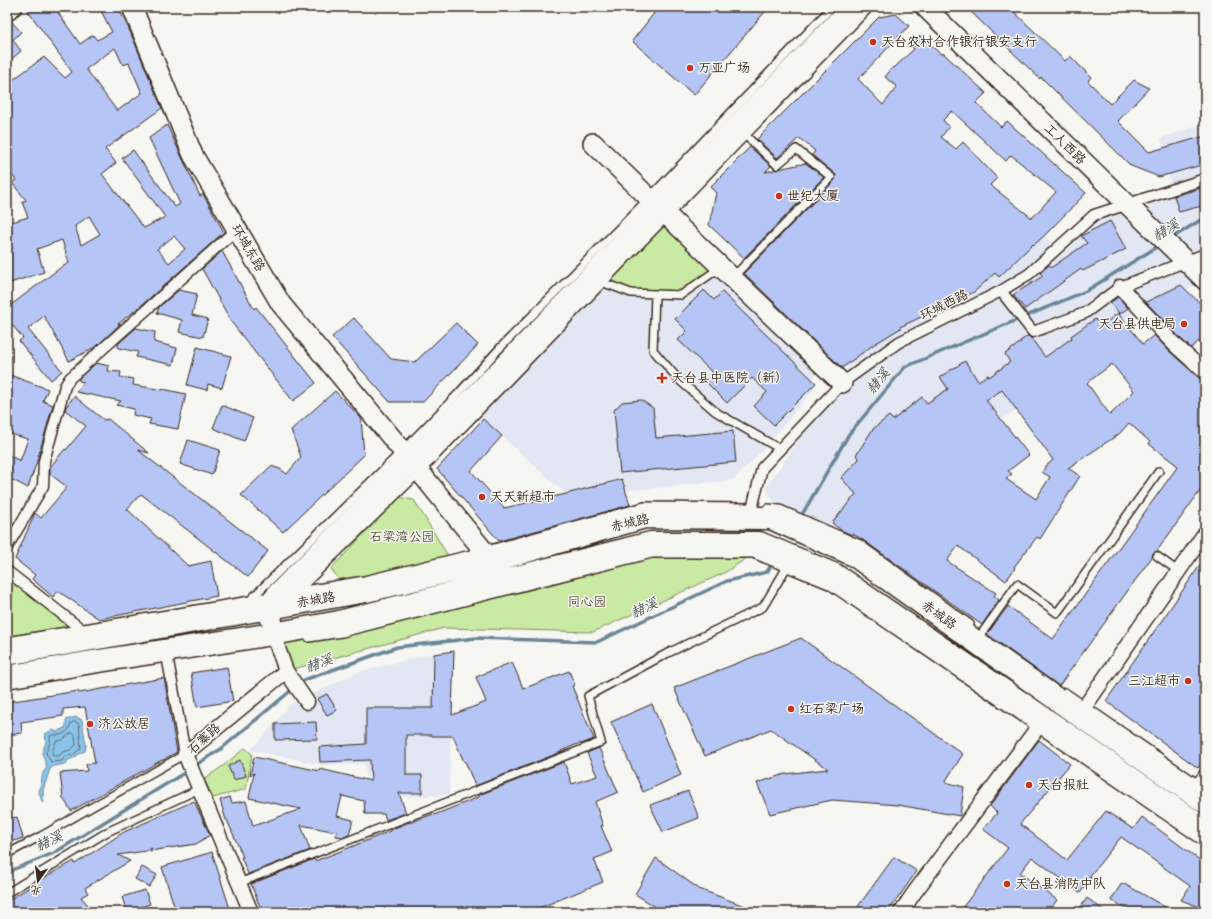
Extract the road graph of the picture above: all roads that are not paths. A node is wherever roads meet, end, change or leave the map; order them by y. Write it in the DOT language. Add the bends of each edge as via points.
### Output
graph roads {
  1 [pos="15,7"];
  2 [pos="132,7"];
  3 [pos="832,7"];
  4 [pos="853,7"];
  5 [pos="870,7"];
  6 [pos="925,7"];
  7 [pos="7,14"];
  8 [pos="745,135"];
  9 [pos="593,143"];
  10 [pos="1205,179"];
  11 [pos="1127,205"];
  12 [pos="659,207"];
  13 [pos="236,229"];
  14 [pos="1205,254"];
  15 [pos="1186,262"];
  16 [pos="726,273"];
  17 [pos="1205,280"];
  18 [pos="604,283"];
  19 [pos="1120,287"];
  20 [pos="1001,291"];
  21 [pos="655,294"];
  22 [pos="1205,372"];
  23 [pos="842,384"];
  24 [pos="780,449"];
  25 [pos="411,461"];
  26 [pos="1159,471"];
  27 [pos="751,512"];
  28 [pos="1205,533"];
  29 [pos="7,547"];
  30 [pos="756,549"];
  31 [pos="488,556"];
  32 [pos="1157,556"];
  33 [pos="791,563"];
  34 [pos="7,571"];
  35 [pos="1178,572"];
  36 [pos="274,598"];
  37 [pos="89,633"];
  38 [pos="298,640"];
  39 [pos="983,640"];
  40 [pos="7,641"];
  41 [pos="276,641"];
  42 [pos="7,654"];
  43 [pos="168,661"];
  44 [pos="286,671"];
  45 [pos="975,672"];
  46 [pos="7,677"];
  47 [pos="1060,689"];
  48 [pos="307,702"];
  49 [pos="1079,715"];
  50 [pos="1040,723"];
  51 [pos="185,754"];
  52 [pos="199,789"];
  53 [pos="1201,789"];
  54 [pos="1205,830"];
  55 [pos="1205,843"];
  56 [pos="7,854"];
  57 [pos="239,883"];
  58 [pos="7,893"];
  59 [pos="251,912"];
  60 [pos="901,912"];
  1 -- 7 [label="street"];
  2 -- 13 [label="main road, 环城东路" via="193,155"];
  3 -- 12 [label="lane"];
  4 -- 12 [label="main road"];
  5 -- 8 [label="lane"];
  6 -- 11 [label="main road, 工人西路"];
  8 -- 12 [label="lane"];
  8 -- 16 [label="lane" via="777,165 796,148 831,177"];
  9 -- 12 [label="main road"];
  10 -- 11 [label="street, 环城西路"];
  11 -- 15 [label="main road, 工人西路"];
  11 -- 20 [label="street, 环城西路" via="1094,215 1029,274"];
  12 -- 16 [label="main road"];
  12 -- 18 [label="lane"];
  12 -- 25 [label="main road"];
  13 -- 25 [label="main road, 环城东路" via="281,304"];
  13 -- 29 [label="street" via="70,378 65,386 44,461 43,486"];
  14 -- 15 [label="street"];
  15 -- 17 [label="main road, 工人西路"];
  15 -- 19 [label="street"];
  16 -- 21 [label="lane" via="681,295"];
  16 -- 23 [label="main road"];
  18 -- 21 [label="lane" via="631,293"];
  18 -- 25 [label="lane"];
  19 -- 20 [label="street" via="1085,313 1032,332"];
  19 -- 22 [label="street" via="1174,344"];
  20 -- 23 [label="street, 环城西路" via="899,342"];
  21 -- 24 [label="lane" via="653,350 679,380 716,412"];
  23 -- 24 [label="street, 环城西路"];
  24 -- 27 [label="street, 环城西路" via="762,468"];
  25 -- 31 [label="main road, 环城东路"];
  25 -- 36 [label="main road"];
  25 -- 36 [label="lane"];
  26 -- 39 [label="lane" via="1057,613 1017,584"];
  27 -- 31 [label="main road, 赤城路" via="645,517"];
  27 -- 39 [label="main road, 赤城路" via="776,514 815,531"];
  28 -- 35 [label="street"];
  30 -- 33 [label="main road, 赤城路"];
  30 -- 38 [label="lane" via="652,554 342,633"];
  30 -- 41 [label="main road, 赤城路" via="651,543 339,622"];
  31 -- 36 [label="lane"];
  31 -- 36 [label="main road, 赤城路" via="366,591"];
  32 -- 35 [label="lane"];
  33 -- 45 [label="main road, 赤城路" via="835,575"];
  33 -- 50 [label="lane" via="829,585"];
  33 -- 57 [label="lane" via="763,607 666,654 588,696 601,742"];
  34 -- 37 [label="street"];
  35 -- 49 [label="street"];
  36 -- 37 [label="main road, 赤城路"];
  36 -- 41 [label="main road"];
  37 -- 40 [label="lane"];
  37 -- 42 [label="main road, 赤城路"];
  39 -- 45 [label="main road"];
  39 -- 49 [label="main road, 赤城路"];
  41 -- 44 [label="street"];
  41 -- 46 [label="main road, 赤城路" via="86,663"];
  43 -- 51 [label="street"];
  44 -- 48 [label="street"];
  44 -- 51 [label="street, 石寨路"];
  45 -- 50 [label="main road, 赤城路"];
  47 -- 53 [label="lane"];
  49 -- 53 [label="main road, 赤城路"];
  50 -- 54 [label="main road, 赤城路"];
  50 -- 55 [label="lane"];
  50 -- 60 [label="street"];
  51 -- 52 [label="street, 石寨路"];
  51 -- 56 [label="lane"];
  52 -- 57 [label="street, 石寨路"];
  52 -- 58 [label="lane" via="107,832"];
  57 -- 59 [label="street, 石寨路"];
}
